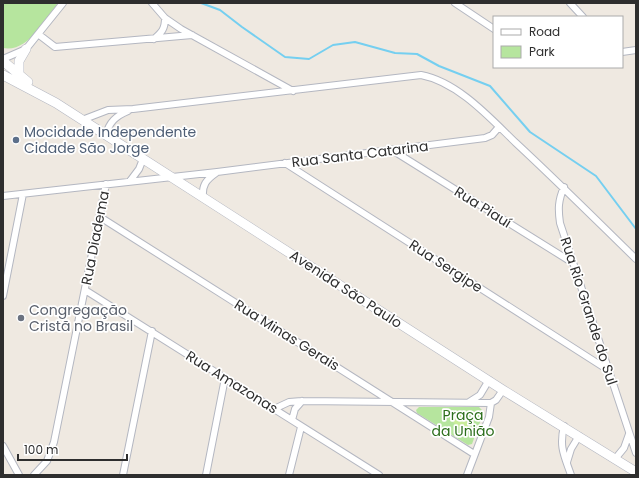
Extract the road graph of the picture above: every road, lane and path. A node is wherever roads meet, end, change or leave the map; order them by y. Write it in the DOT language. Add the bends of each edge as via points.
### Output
graph roads {
  1 [pos="63,3"];
  2 [pos="152,3"];
  3 [pos="455,3"];
  4 [pos="570,3"];
  5 [pos="582,16"];
  6 [pos="165,18"];
  7 [pos="493,28"];
  8 [pos="38,34"];
  9 [pos="192,35"];
  10 [pos="154,39"];
  11 [pos="26,49"];
  12 [pos="636,50"];
  13 [pos="623,52"];
  14 [pos="3,60"];
  15 [pos="3,75"];
  16 [pos="19,76"];
  17 [pos="293,91"];
  18 [pos="56,103"];
  19 [pos="134,109"];
  20 [pos="82,120"];
  21 [pos="499,127"];
  22 [pos="106,135"];
  23 [pos="392,150"];
  24 [pos="143,159"];
  25 [pos="284,163"];
  26 [pos="217,172"];
  27 [pos="172,177"];
  28 [pos="130,181"];
  29 [pos="106,184"];
  30 [pos="564,187"];
  31 [pos="23,194"];
  32 [pos="3,196"];
  33 [pos="203,197"];
  34 [pos="100,217"];
  35 [pos="636,259"];
  36 [pos="573,263"];
  37 [pos="85,290"];
  38 [pos="3,296"];
  39 [pos="152,331"];
  40 [pos="608,370"];
  41 [pos="225,378"];
  42 [pos="489,380"];
  43 [pos="503,390"];
  44 [pos="391,400"];
  45 [pos="302,401"];
  46 [pos="467,402"];
  47 [pos="491,402"];
  48 [pos="274,409"];
  49 [pos="292,420"];
  50 [pos="564,426"];
  51 [pos="301,427"];
  52 [pos="629,434"];
  53 [pos="579,436"];
  54 [pos="3,446"];
  55 [pos="636,453"];
  56 [pos="474,454"];
  57 [pos="615,459"];
  58 [pos="567,462"];
  59 [pos="636,472"];
  60 [pos="570,474"];
  61 [pos="19,475"];
  62 [pos="34,475"];
  63 [pos="123,475"];
  64 [pos="206,475"];
  65 [pos="289,475"];
  66 [pos="379,475"];
  67 [pos="467,475"];
  1 -- 8 [label="street"];
  2 -- 6 [label="street"];
  3 -- 7 [label="street"];
  4 -- 5 [label="street"];
  6 -- 9 [label="street"];
  6 -- 10 [label="street" via="162,32"];
  8 -- 10 [label="street" via="55,47"];
  8 -- 11 [label="street"];
  9 -- 10 [label="street"];
  9 -- 17 [label="street"];
  11 -- 14 [label="street"];
  11 -- 16 [label="main road" via="19,60"];
  12 -- 13 [label="street"];
  14 -- 16 [label="main road, Avenida São Paulo"];
  15 -- 18 [label="main road, Avenida São Paulo"];
  16 -- 18 [label="main road, Avenida São Paulo"];
  17 -- 19 [label="street"];
  17 -- 21 [label="street" via="421,75 433,78 475,104"];
  18 -- 20 [label="main road, Avenida São Paulo"];
  19 -- 20 [label="street" via="108,110"];
  19 -- 22 [label="street" via="115,118"];
  20 -- 22 [label="main road, Avenida São Paulo"];
  21 -- 23 [label="street, Rua Santa Catarina" via="485,138"];
  21 -- 30 [label="street"];
  22 -- 24 [label="main road, Avenida São Paulo"];
  23 -- 25 [label="street, Rua Santa Catarina"];
  23 -- 36 [label="street, Rua Piauí"];
  24 -- 27 [label="main road, Avenida São Paulo"];
  24 -- 28 [label="street" via="140,169"];
  25 -- 26 [label="street, Rua Santa Catarina"];
  25 -- 40 [label="street, Rua Sergipe"];
  26 -- 27 [label="street, Rua Santa Catarina"];
  26 -- 33 [label="street" via="204,184"];
  27 -- 28 [label="street, Rua Santa Catarina"];
  27 -- 33 [label="main road, Avenida São Paulo"];
  28 -- 29 [label="street, Rua Santa Catarina"];
  29 -- 31 [label="street, Rua Santa Catarina"];
  29 -- 34 [label="street, Rua Diadema"];
  30 -- 35 [label="street"];
  30 -- 36 [label="street, Rua Rio Grande do Sul" via="557,208"];
  31 -- 32 [label="street, Rua Santa Catarina"];
  31 -- 38 [label="street"];
  33 -- 42 [label="main road, Avenida São Paulo"];
  34 -- 37 [label="street, Rua Diadema"];
  34 -- 44 [label="street, Rua Minas Gerais"];
  36 -- 40 [label="street, Rua Rio Grande do Sul"];
  37 -- 39 [label="street, Rua Amazonas"];
  37 -- 62 [label="street, Rua Diadema" via="52,451 48,461"];
  39 -- 41 [label="street, Rua Amazonas"];
  39 -- 63 [label="street"];
  40 -- 52 [label="street, Rua Rio Grande do Sul"];
  41 -- 48 [label="street, Rua Amazonas"];
  41 -- 64 [label="street"];
  42 -- 43 [label="main road, Avenida São Paulo"];
  42 -- 46 [label="street" via="480,395"];
  43 -- 47 [label="street" via="496,400"];
  43 -- 50 [label="main road, Avenida São Paulo"];
  44 -- 45 [label="street"];
  44 -- 46 [label="street"];
  44 -- 56 [label="street, Rua Minas Gerais"];
  45 -- 48 [label="street" via="289,402"];
  45 -- 49 [label="street" via="295,409"];
  46 -- 47 [label="street"];
  47 -- 56 [label="street" via="490,415"];
  48 -- 49 [label="street, Rua Amazonas"];
  49 -- 51 [label="street, Rua Amazonas"];
  50 -- 53 [label="main road, Avenida São Paulo"];
  50 -- 58 [label="street" via="561,443"];
  51 -- 65 [label="street"];
  51 -- 66 [label="street, Rua Amazonas"];
  52 -- 55 [label="street, Rua Rio Grande do Sul"];
  52 -- 57 [label="street" via="624,448"];
  53 -- 57 [label="main road, Avenida São Paulo"];
  53 -- 58 [label="street"];
  54 -- 61 [label="street"];
  56 -- 67 [label="street"];
  57 -- 59 [label="main road, Avenida São Paulo"];
  58 -- 60 [label="street"];
}
